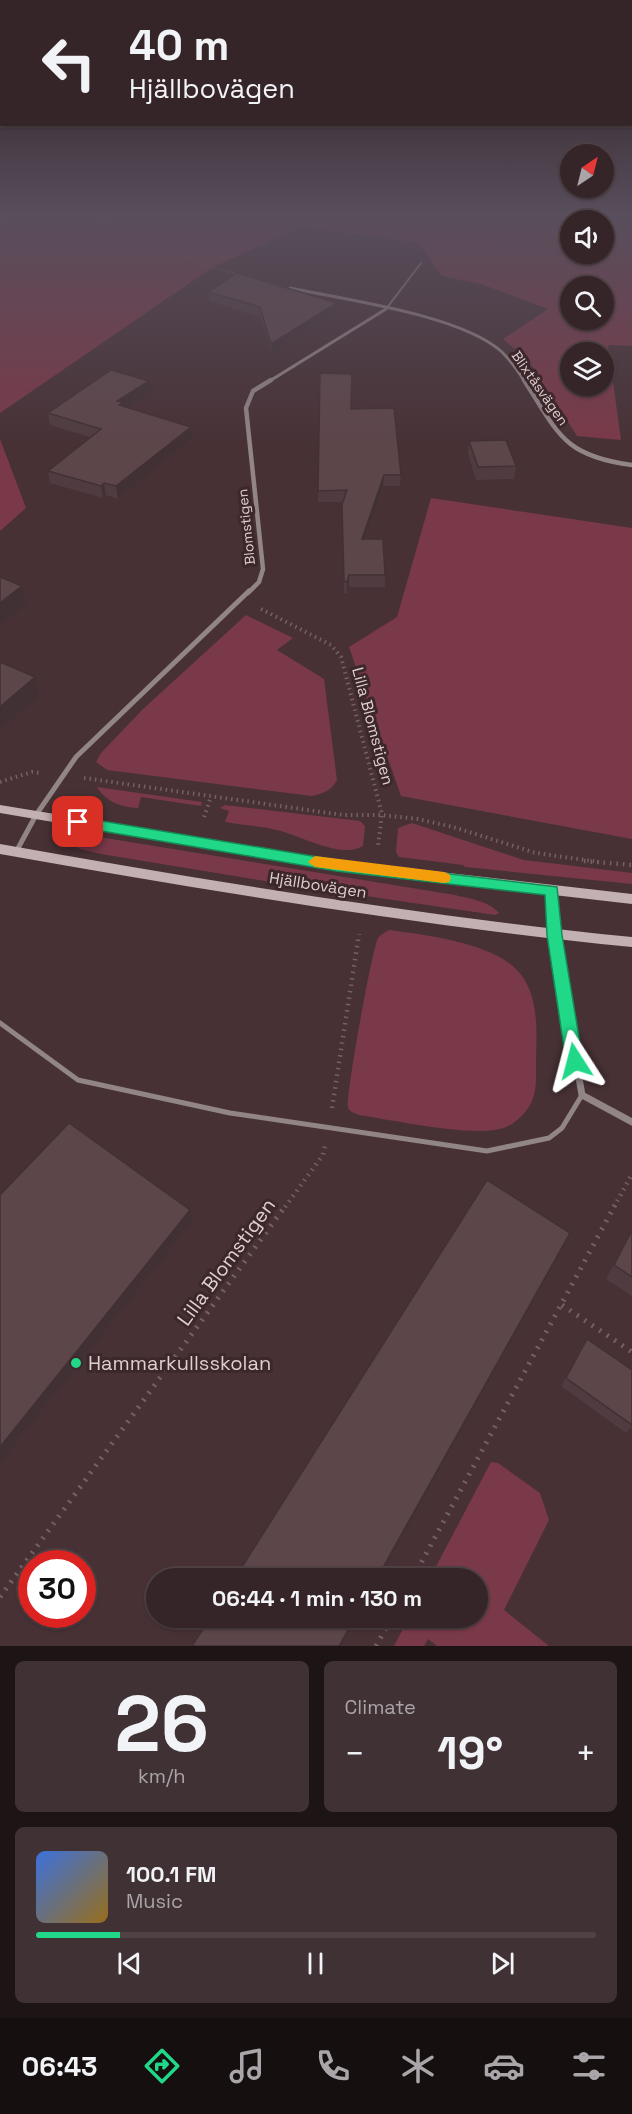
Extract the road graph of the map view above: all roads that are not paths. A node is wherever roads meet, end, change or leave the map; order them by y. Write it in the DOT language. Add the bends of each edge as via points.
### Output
graph roads {
  1 [pos="312,293"];
  2 [pos="399,293"];
  3 [pos="386,309"];
  4 [pos="632,465"];
  5 [pos="0,809"];
  6 [pos="36,815"];
  7 [pos="0,849"];
  8 [pos="16,852"];
  9 [pos="552,891"];
  10 [pos="632,899"];
  11 [pos="554,935"];
  12 [pos="632,942"];
  13 [pos="0,1023"];
  14 [pos="582,1095"];
  15 [pos="632,1122"];
  1 -- 3 [label="street, Blixtåsvägen"];
  2 -- 3 [label="lane, Blomstigen"];
  3 -- 4 [label="street, Blixtåsvägen" via="433,321 488,342 510,360 568,444 600,459"];
  3 -- 6 [label="street, Blomstigen" via="259,386 249,398 246,408 263,569 259,582 96,735 62,775"];
  5 -- 6 [label="street, Hjällbovägen"];
  6 -- 8 [label="street, Blomstigen"];
  6 -- 9 [label="street, Hjällbovägen" via="336,865"];
  7 -- 8 [label="street, Hjällbovägen"];
  8 -- 11 [label="street, Hjällbovägen" via="313,902"];
  9 -- 10 [label="street, Hjällbovägen"];
  9 -- 11 [label="street"];
  11 -- 12 [label="street, Hjällbovägen"];
  11 -- 14 [label="street"];
  13 -- 14 [label="lane" via="78,1080 230,1113 487,1151 549,1138 562,1128"];
  14 -- 15 [label="street"];
}
